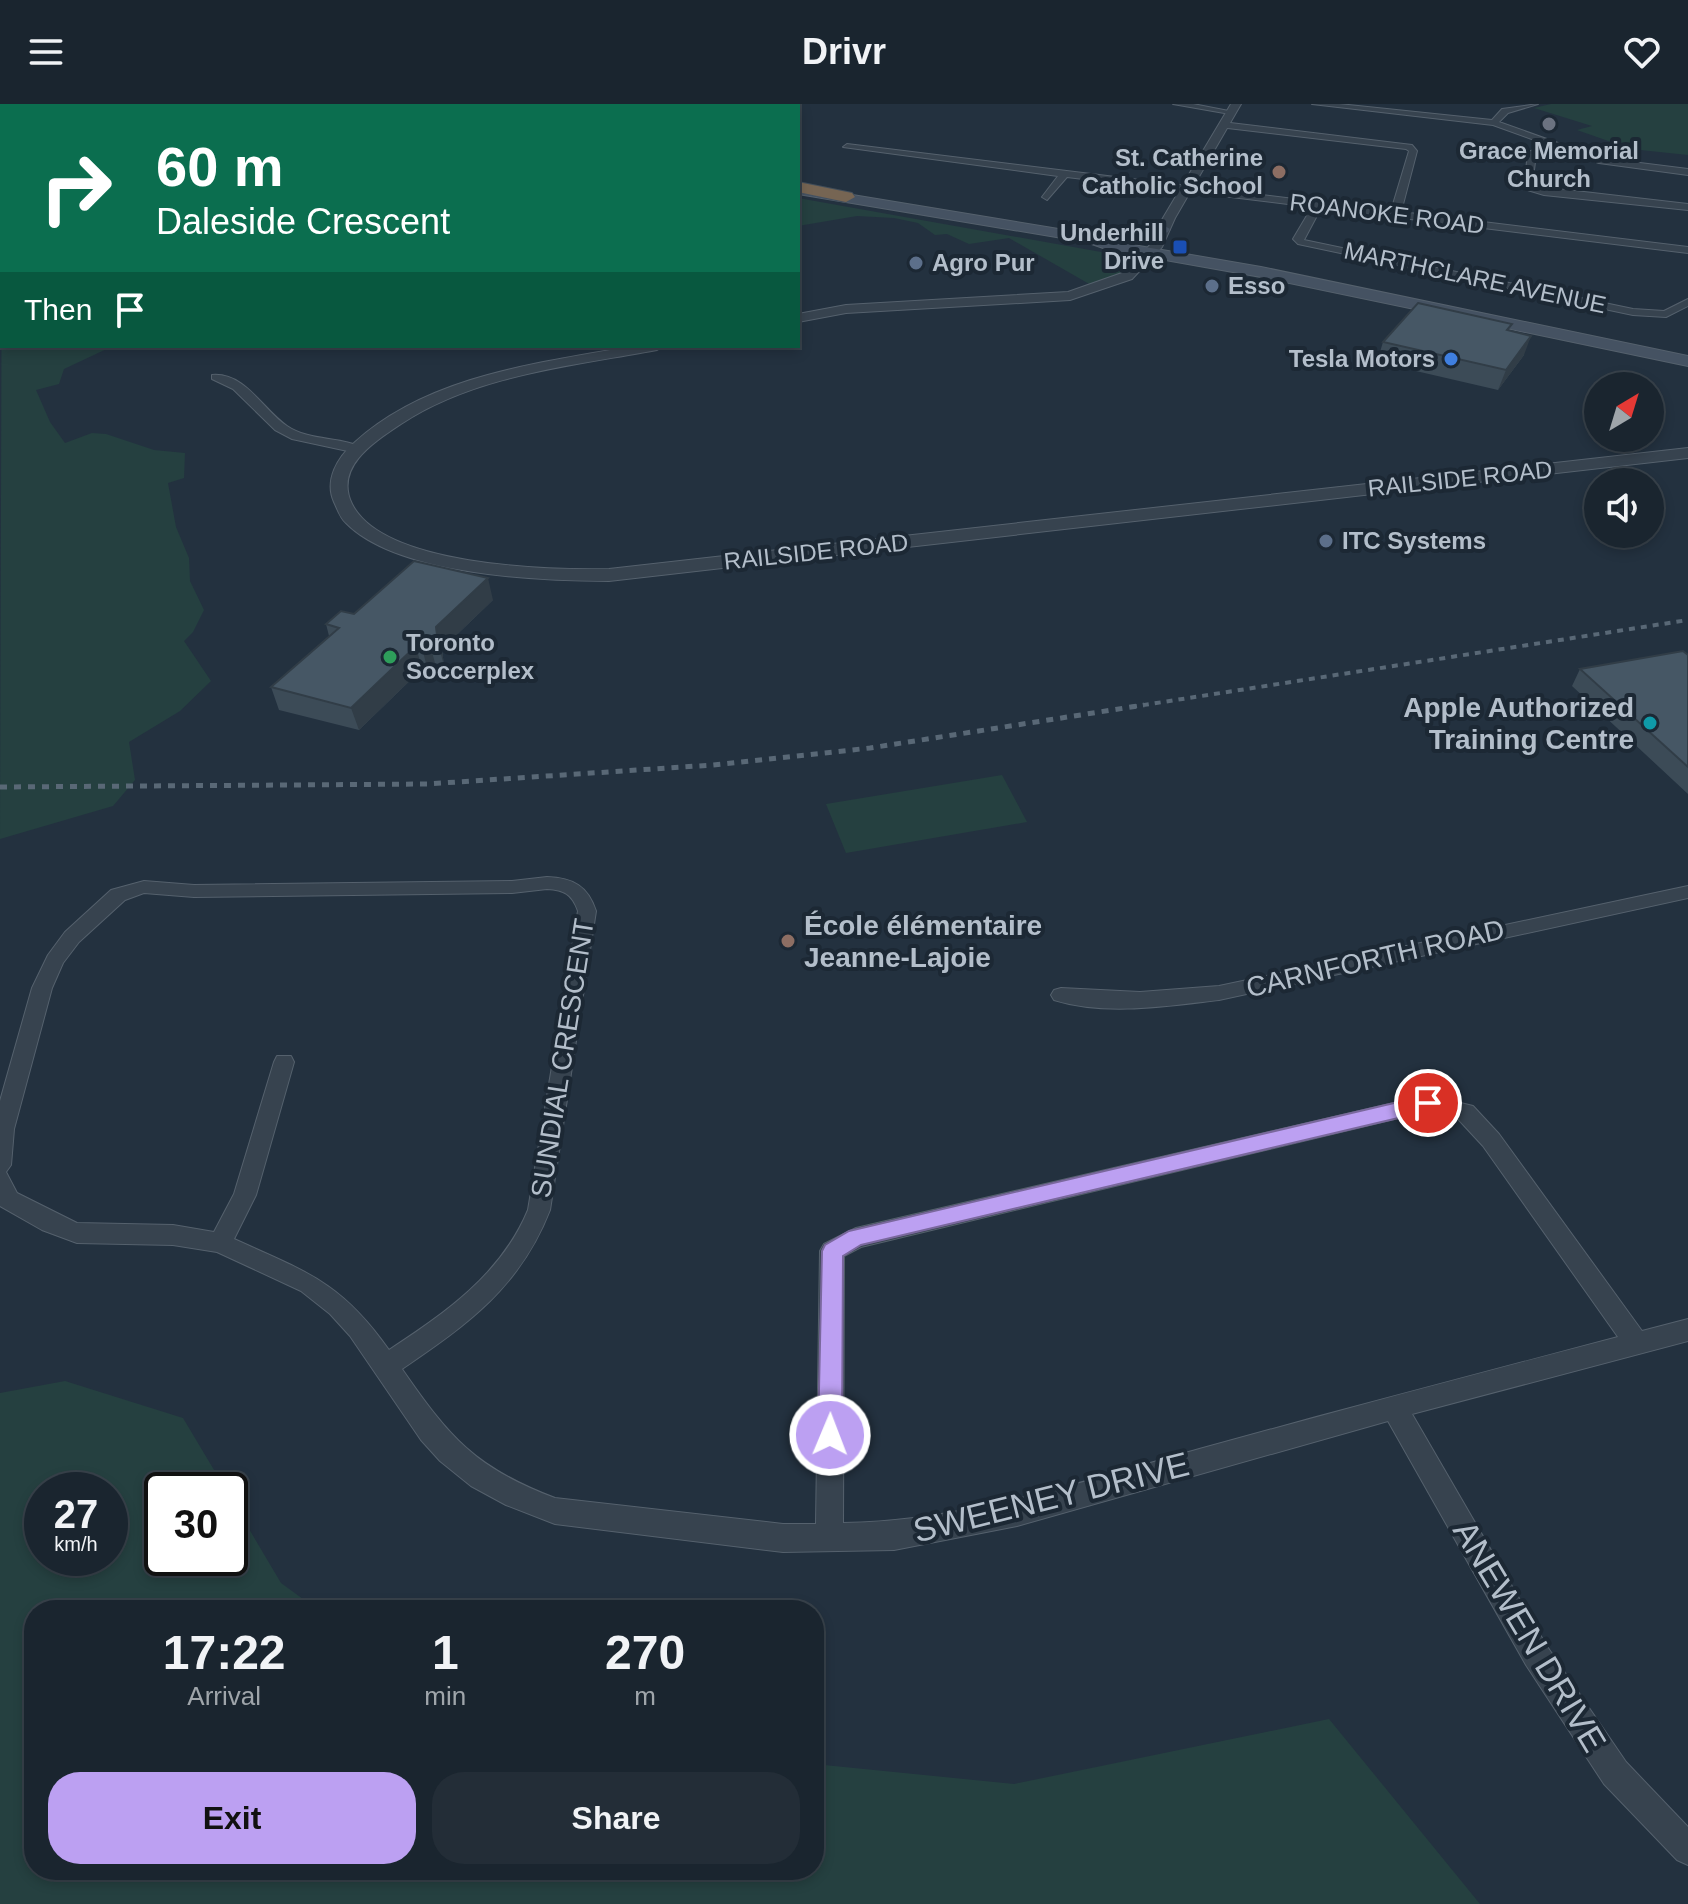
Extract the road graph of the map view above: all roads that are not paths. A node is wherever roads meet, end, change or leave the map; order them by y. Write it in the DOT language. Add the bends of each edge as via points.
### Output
graph roads {
  1 [pos="1177,104"];
  2 [pos="1316,104"];
  3 [pos="1534,104"];
  4 [pos="1233,108"];
  5 [pos="1494,123"];
  6 [pos="1222,125"];
  7 [pos="1556,145"];
  8 [pos="847,147"];
  9 [pos="1688,172"];
  10 [pos="1064,174"];
  11 [pos="800,189"];
  12 [pos="1186,189"];
  13 [pos="846,197"];
  14 [pos="1047,197"];
  15 [pos="1318,205"];
  16 [pos="1688,207"];
  17 [pos="1395,215"];
  18 [pos="1163,229"];
  19 [pos="1089,238"];
  20 [pos="1153,250"];
  21 [pos="1688,250"];
  22 [pos="1688,302"];
  23 [pos="800,318"];
  24 [pos="648,348"];
  25 [pos="1683,362"];
  26 [pos="216,377"];
  27 [pos="357,449"];
  28 [pos="1688,453"];
  29 [pos="1688,892"];
  30 [pos="1061,995"];
  31 [pos="284,1062"];
  32 [pos="0,1165"];
  33 [pos="1,1186"];
  34 [pos="220,1243"];
  35 [pos="1688,1330"];
  36 [pos="1637,1344"];
  37 [pos="386,1366"];
  38 [pos="1394,1407"];
  39 [pos="829,1539"];
  40 [pos="1688,1849"];
  1 -- 4 [label="street"];
  2 -- 5 [label="street"];
  3 -- 5 [label="street" via="1505,111"];
  4 -- 6 [label="street"];
  5 -- 7 [label="street"];
  6 -- 12 [label="street"];
  6 -- 17 [label="street" via="1409,147 1413,151"];
  7 -- 9 [label="street" via="1599,160"];
  7 -- 16 [label="street" via="1532,152 1527,187"];
  8 -- 10 [label="street, ROANOKE ROAD"];
  10 -- 12 [label="street, ROANOKE ROAD"];
  10 -- 14 [label="street"];
  11 -- 13 [label="highway"];
  12 -- 15 [label="street, ROANOKE ROAD"];
  12 -- 18 [label="street"];
  13 -- 19 [label="main road"];
  15 -- 17 [label="street, ROANOKE ROAD"];
  15 -- 22 [label="street, MARTHCLARE AVENUE" via="1301,242 1633,312 1666,314"];
  17 -- 21 [label="street, ROANOKE ROAD"];
  18 -- 19 [label="main road" via="1139,238"];
  18 -- 20 [label="street"];
  19 -- 20 [label="main road"];
  20 -- 23 [label="street" via="1127,276 1070,296 846,309"];
  20 -- 25 [label="main road"];
  24 -- 27 [label="street, RAILSIDE ROAD" via="450,391"];
  26 -- 27 [label="street" via="243,388 288,432"];
  27 -- 28 [label="street, RAILSIDE ROAD" via="340,475 340,500 354,523 379,540 423,555 514,572 575,576"];
  29 -- 30 [label="street, CARNFORTH ROAD" via="1219,993 1142,1001"];
  31 -- 34 [label="street" via="245,1195"];
  32 -- 37 [label="street, SUNDIAL CRESCENT" via="3,1129 42,988 55,960 106,903 134,888 561,883 575,888 587,911 531,1236 487,1291"];
  33 -- 34 [label="street, SWEENEY DRIVE" via="8,1199 25,1210 77,1233 173,1235"];
  34 -- 37 [label="street, SWEENEY DRIVE" via="309,1284 338,1306"];
  35 -- 36 [label="street, SWEENEY DRIVE"];
  36 -- 38 [label="street, SWEENEY DRIVE"];
  36 -- 39 [label="street" via="1491,1140 1465,1112 1428,1103 856,1238 832,1251"];
  37 -- 39 [label="street, SWEENEY DRIVE" via="449,1452 515,1496 555,1511 601,1518"];
  38 -- 39 [label="street, SWEENEY DRIVE" via="1017,1513 894,1536"];
  38 -- 40 [label="street, ANEWEN DRIVE" via="1544,1668 1615,1773"];
}
